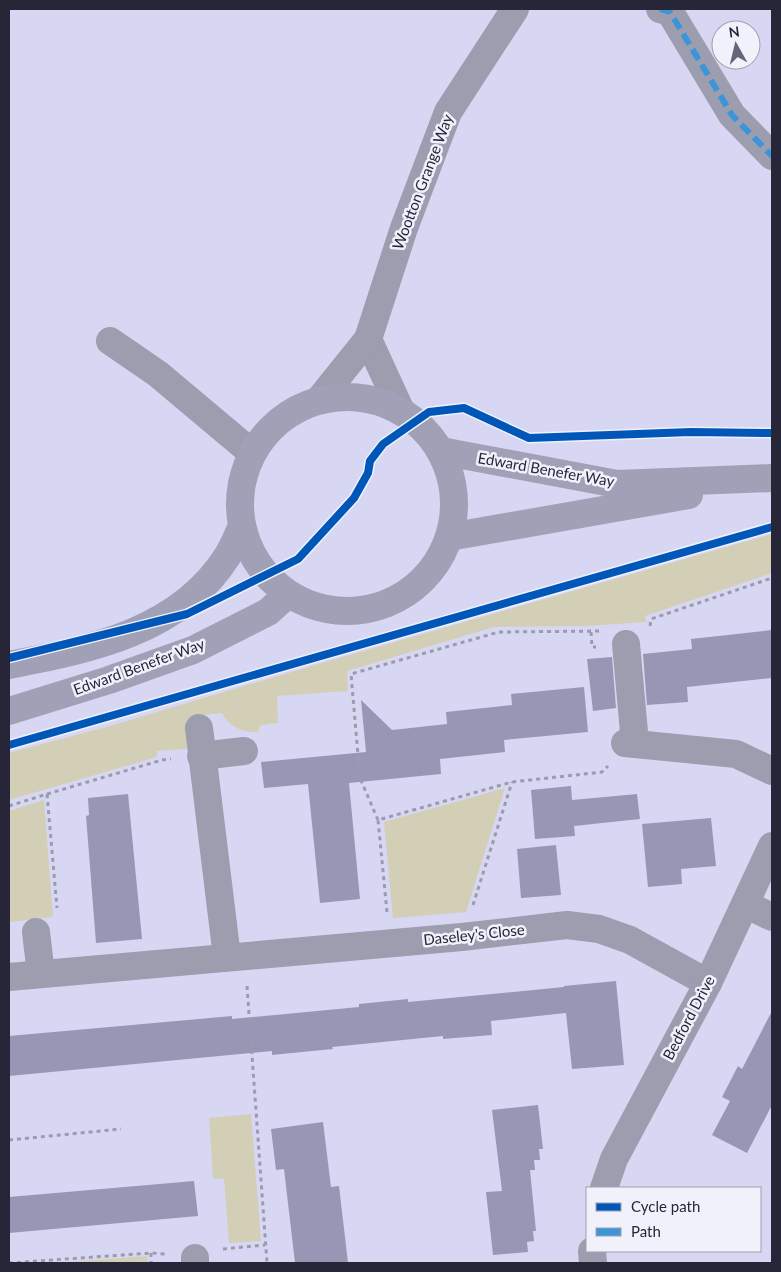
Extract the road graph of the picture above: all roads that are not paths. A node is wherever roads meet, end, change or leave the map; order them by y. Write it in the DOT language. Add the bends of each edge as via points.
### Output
graph roads {
  1 [pos="515,9"];
  2 [pos="660,9"];
  3 [pos="772,156"];
  4 [pos="368,339"];
  5 [pos="110,341"];
  6 [pos="319,400"];
  7 [pos="401,411"];
  8 [pos="441,451"];
  9 [pos="252,453"];
  10 [pos="772,480"];
  11 [pos="241,528"];
  12 [pos="449,537"];
  13 [pos="288,594"];
  14 [pos="633,636"];
  15 [pos="9,665"];
  16 [pos="9,711"];
  17 [pos="199,728"];
  18 [pos="244,751"];
  19 [pos="201,756"];
  20 [pos="772,770"];
  21 [pos="772,846"];
  22 [pos="745,904"];
  23 [pos="772,917"];
  24 [pos="36,932"];
  25 [pos="236,956"];
  26 [pos="42,974"];
  27 [pos="9,978"];
  28 [pos="708,983"];
  29 [pos="604,1187"];
  1 -- 4 [label="street, Wootton Grange Way" via="448,112 404,228"];
  2 -- 3 [label="street" via="670,12 732,115"];
  4 -- 6 [label="street, Wootton Grange Way"];
  4 -- 7 [label="street"];
  5 -- 9 [label="street" via="158,374"];
  6 -- 7 [label="main road" via="347,396 375,400"];
  6 -- 9 [label="main road" via="292,411 269,429"];
  7 -- 8 [label="main road" via="424,428"];
  8 -- 10 [label="main road, Edward Benefer Way" via="617,484"];
  8 -- 12 [label="main road" via="451,477 454,505"];
  9 -- 11 [label="main road" via="241,481"];
  10 -- 12 [label="main road, Edward Benefer Way"];
  11 -- 13 [label="main road" via="256,562 270,580"];
  11 -- 15 [label="main road" via="228,555 209,580 175,612 131,634 79,651"];
  12 -- 13 [label="main road" via="435,565 418,583 383,605 351,611 318,607"];
  13 -- 16 [label="main road, Edward Benefer Way" via="268,612 194,650"];
  14 -- 20 [label="street" via="630,743 736,754"];
  17 -- 19 [label="street"];
  18 -- 19 [label="street"];
  19 -- 25 [label="street"];
  21 -- 22 [label="street, Bedford Drive"];
  22 -- 23 [label="street"];
  22 -- 28 [label="street, Bedford Drive"];
  24 -- 26 [label="street"];
  25 -- 26 [label="street, Daseley's Close"];
  25 -- 28 [label="street, Daseley's Close" via="566,925 599,928 630,940"];
  26 -- 27 [label="street, Daseley's Close"];
  28 -- 29 [label="street, Bedford Drive" via="614,1159"];
}
